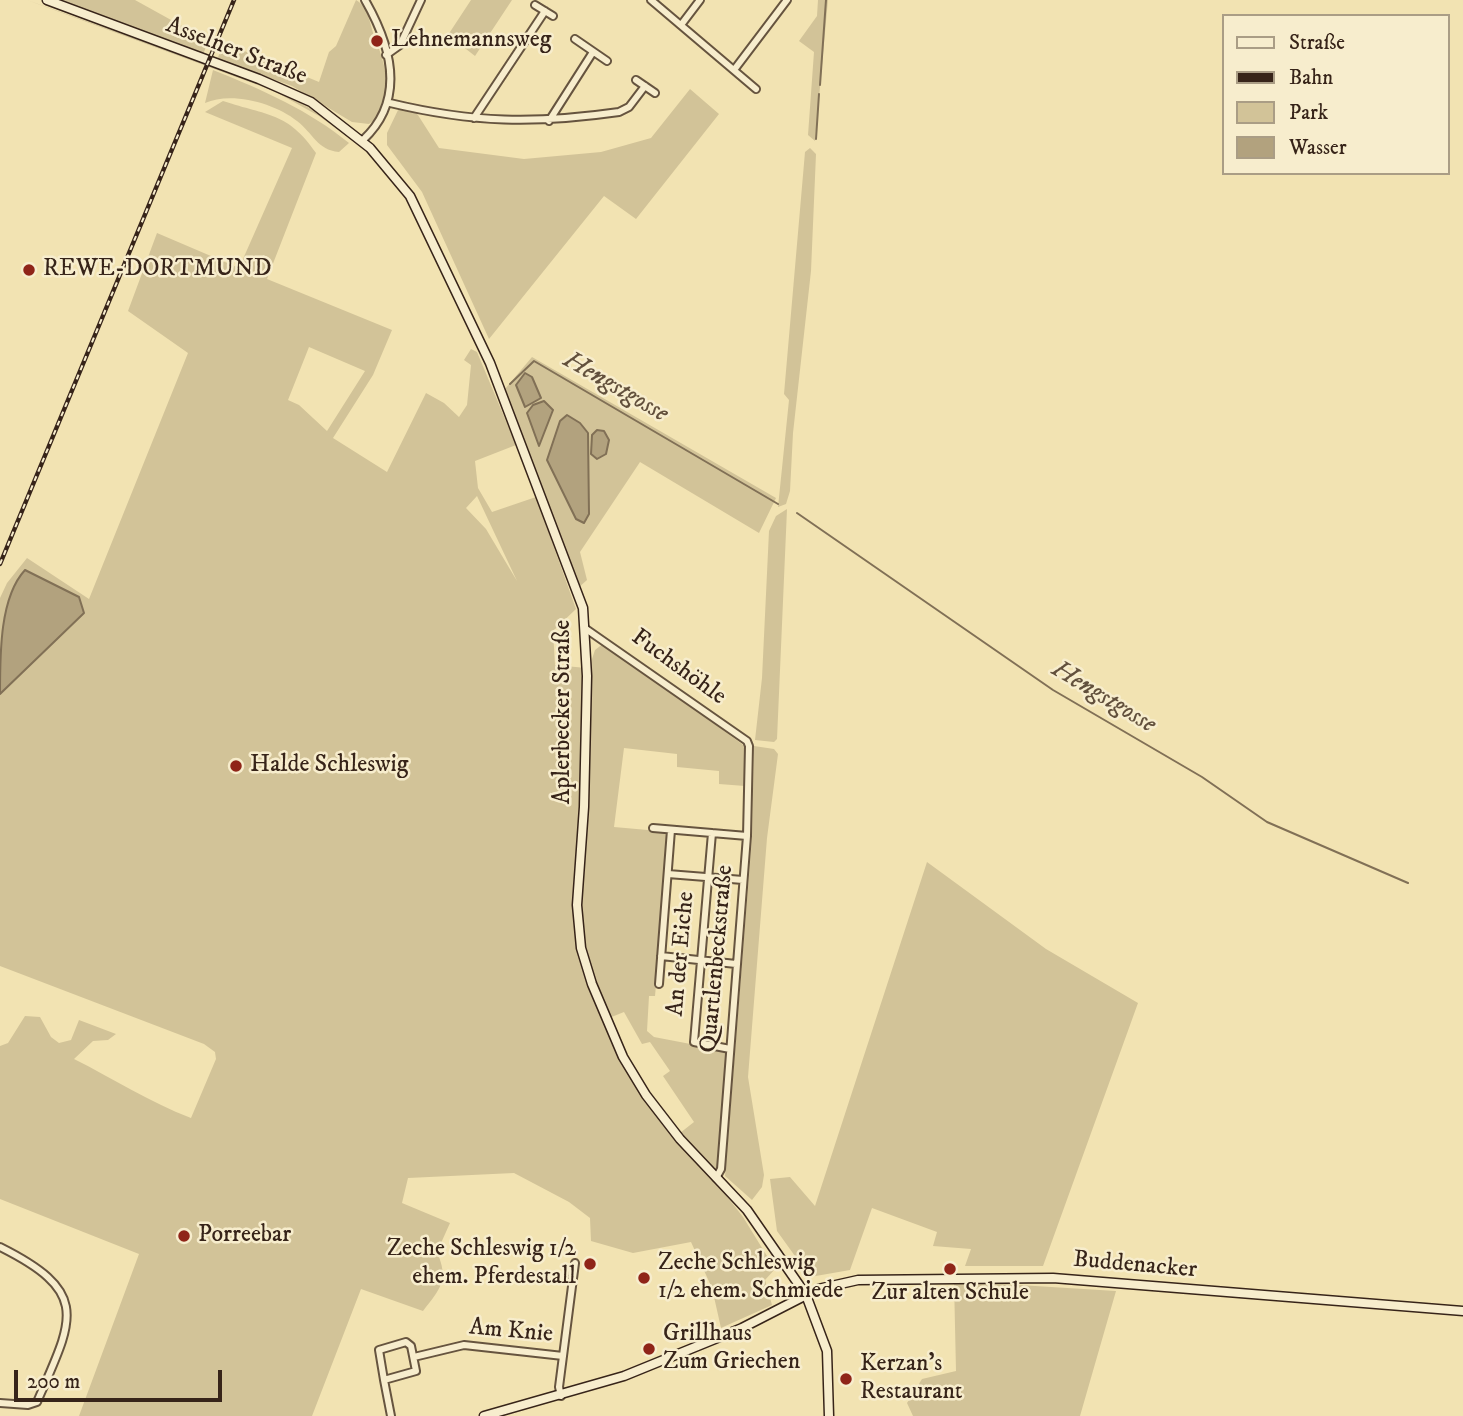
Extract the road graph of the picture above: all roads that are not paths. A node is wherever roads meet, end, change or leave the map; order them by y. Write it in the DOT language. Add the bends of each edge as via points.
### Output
graph roads {
  1 [pos="47,0"];
  2 [pos="365,0"];
  3 [pos="421,0"];
  4 [pos="651,0"];
  5 [pos="700,0"];
  6 [pos="787,0"];
  7 [pos="535,5"];
  8 [pos="545,11"];
  9 [pos="553,16"];
  10 [pos="681,25"];
  11 [pos="575,39"];
  12 [pos="593,52"];
  13 [pos="386,55"];
  14 [pos="607,61"];
  15 [pos="734,70"];
  16 [pos="636,80"];
  17 [pos="645,86"];
  18 [pos="756,89"];
  19 [pos="655,93"];
  20 [pos="390,103"];
  21 [pos="474,118"];
  22 [pos="549,121"];
  23 [pos="363,140"];
  24 [pos="586,629"];
  25 [pos="747,741"];
  26 [pos="653,828"];
  27 [pos="671,830"];
  28 [pos="712,833"];
  29 [pos="747,836"];
  30 [pos="668,874"];
  31 [pos="708,877"];
  32 [pos="743,880"];
  33 [pos="661,956"];
  34 [pos="701,960"];
  35 [pos="736,964"];
  36 [pos="659,985"];
  37 [pos="730,1049"];
  38 [pos="716,1178"];
  39 [pos="0,1247"];
  40 [pos="575,1263"];
  41 [pos="806,1296"];
  42 [pos="1463,1311"];
  43 [pos="563,1356"];
  44 [pos="414,1357"];
  45 [pos="384,1380"];
  46 [pos="561,1396"];
  47 [pos="0,1403"];
  48 [pos="391,1416"];
  49 [pos="484,1416"];
  50 [pos="829,1416"];
  1 -- 23 [label="main road, Asselner Straße" via="292,92"];
  2 -- 13 [label="street"];
  3 -- 13 [label="street" via="402,42"];
  4 -- 10 [label="street"];
  5 -- 10 [label="street"];
  6 -- 15 [label="street"];
  7 -- 8 [label="street"];
  8 -- 9 [label="street"];
  8 -- 21 [label="street"];
  10 -- 15 [label="street"];
  11 -- 12 [label="street"];
  12 -- 14 [label="street"];
  12 -- 22 [label="street"];
  13 -- 20 [label="street"];
  15 -- 18 [label="street"];
  16 -- 17 [label="street"];
  17 -- 19 [label="street"];
  17 -- 22 [label="street" via="629,107 619,111"];
  20 -- 21 [label="street"];
  20 -- 23 [label="street"];
  21 -- 22 [label="street"];
  23 -- 24 [label="main road, Aplerbecker Straße" via="410,196 490,363 579,595"];
  24 -- 25 [label="street, Fuchshöhle"];
  24 -- 38 [label="main road, Aplerbecker Straße" via="584,807 577,905 581,948 603,1013 631,1072 671,1128"];
  25 -- 29 [label="street, Quartlenbeckstraße"];
  26 -- 27 [label="street"];
  27 -- 28 [label="street"];
  27 -- 30 [label="street"];
  28 -- 29 [label="street"];
  28 -- 31 [label="street, An der Eiche"];
  29 -- 32 [label="street, Quartlenbeckstraße"];
  30 -- 31 [label="street"];
  30 -- 33 [label="street"];
  31 -- 32 [label="street"];
  31 -- 34 [label="street, An der Eiche"];
  32 -- 35 [label="street, Quartlenbeckstraße"];
  33 -- 34 [label="street"];
  33 -- 36 [label="street"];
  34 -- 35 [label="street"];
  34 -- 37 [label="street, An der Eiche" via="694,1042"];
  35 -- 37 [label="street, Quartlenbeckstraße"];
  37 -- 38 [label="street, Quartlenbeckstraße" via="721,1168"];
  38 -- 41 [label="main road, Aplerbecker Straße" via="747,1210"];
  39 -- 47 [label="street" via="48,1275 63,1292 69,1308 37,1402"];
  40 -- 43 [label="street"];
  41 -- 42 [label="main road, Buddenacker" via="858,1280 1028,1278"];
  41 -- 46 [label="main road, Buddenacker" via="665,1360"];
  41 -- 50 [label="main road, Aplerbecker Straße" via="827,1351"];
  43 -- 44 [label="street, Am Knie" via="464,1346"];
  43 -- 46 [label="street"];
  44 -- 45 [label="street" via="415,1372"];
  44 -- 45 [label="street" via="408,1342 381,1349"];
  45 -- 48 [label="street"];
  46 -- 49 [label="main road, Buddenacker"];
}
